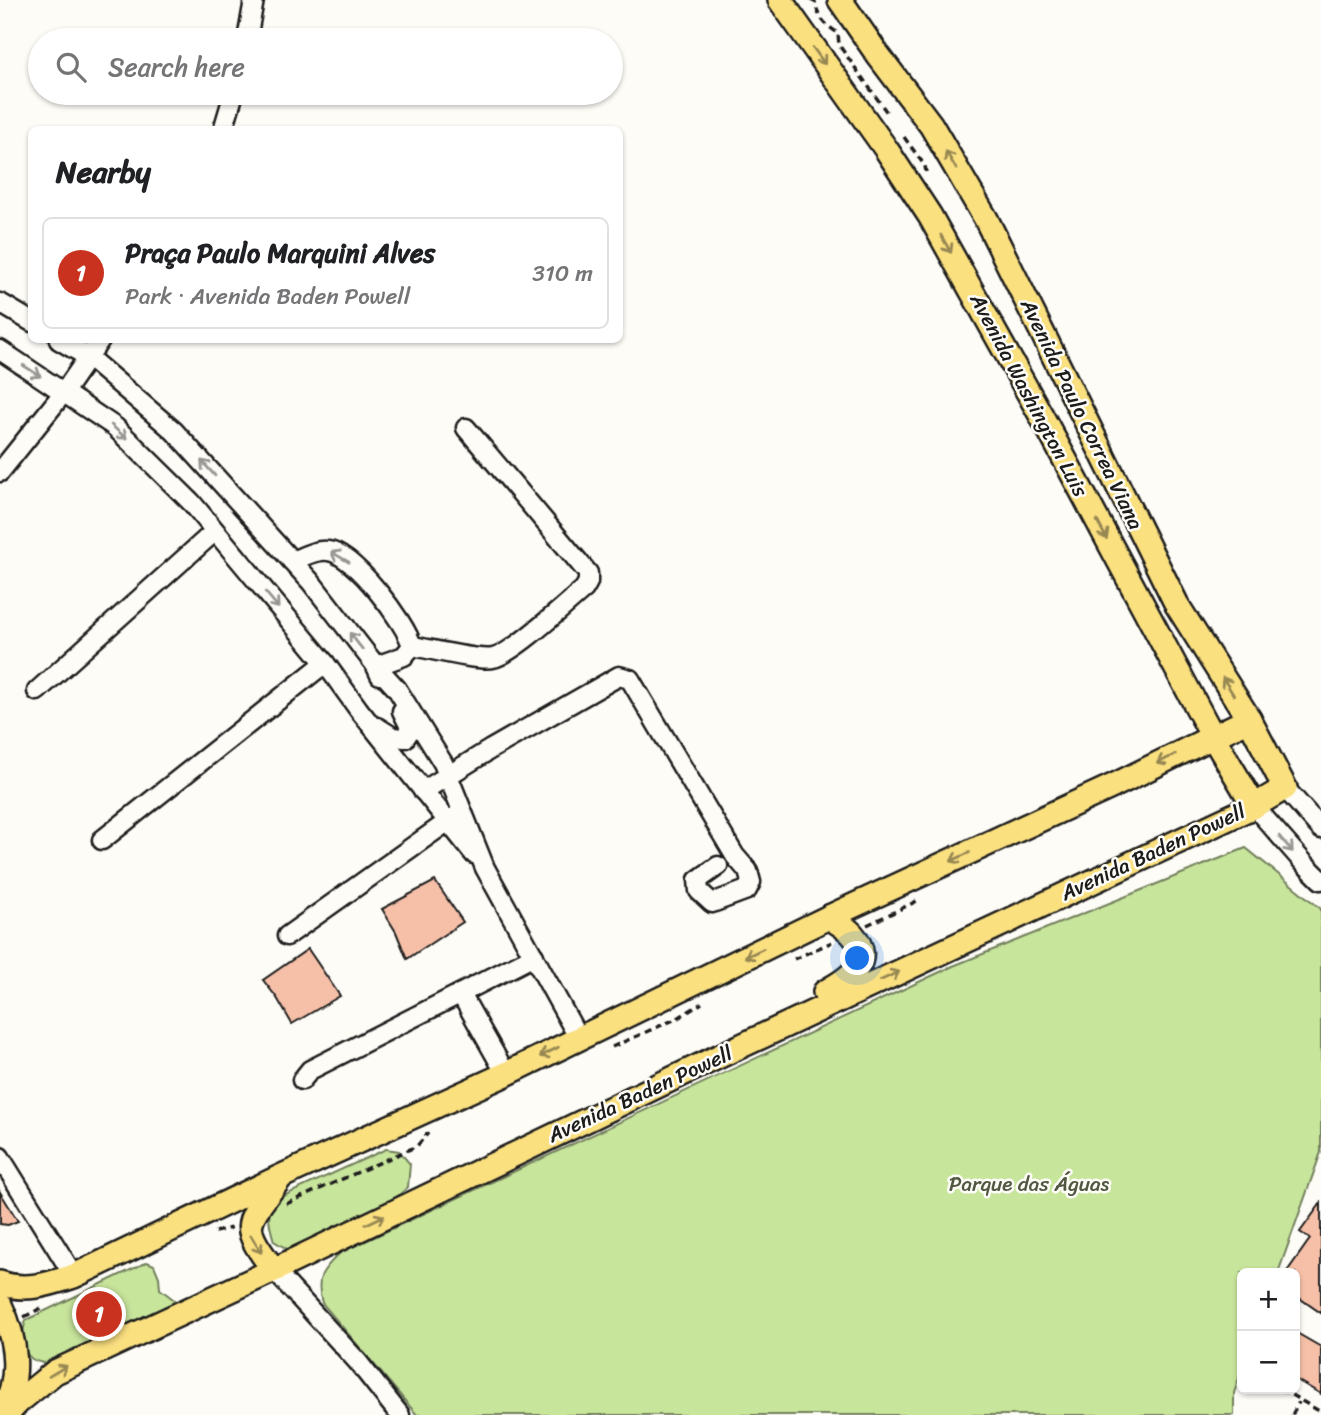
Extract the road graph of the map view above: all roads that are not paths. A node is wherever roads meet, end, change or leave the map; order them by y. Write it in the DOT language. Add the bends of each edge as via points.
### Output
graph roads {
  1 [pos="254,0"];
  2 [pos="780,0"];
  3 [pos="840,0"];
  4 [pos="249,28"];
  5 [pos="230,105"];
  6 [pos="224,126"];
  7 [pos="0,303"];
  8 [pos="28,320"];
  9 [pos="65,343"];
  10 [pos="98,343"];
  11 [pos="0,350"];
  12 [pos="88,357"];
  13 [pos="64,392"];
  14 [pos="466,428"];
  15 [pos="0,472"];
  16 [pos="214,532"];
  17 [pos="292,561"];
  18 [pos="412,646"];
  19 [pos="325,663"];
  20 [pos="376,666"];
  21 [pos="37,691"];
  22 [pos="359,710"];
  23 [pos="1249,719"];
  24 [pos="1212,735"];
  25 [pos="448,776"];
  26 [pos="1285,788"];
  27 [pos="424,791"];
  28 [pos="1254,806"];
  29 [pos="455,816"];
  30 [pos="1321,828"];
  31 [pos="102,840"];
  32 [pos="718,866"];
  33 [pos="1321,880"];
  34 [pos="829,917"];
  35 [pos="288,936"];
  36 [pos="534,956"];
  37 [pos="461,994"];
  38 [pos="578,1037"];
  39 [pos="724,1054"];
  40 [pos="506,1074"];
  41 [pos="302,1080"];
  42 [pos="0,1157"];
  43 [pos="282,1176"];
  44 [pos="274,1270"];
  45 [pos="74,1276"];
  46 [pos="0,1283"];
  47 [pos="4,1315"];
  48 [pos="3,1415"];
  49 [pos="400,1415"];
  1 -- 4 [label="street"];
  2 -- 24 [label="main road, Avenida Washington Luis, one-way" via="930,216"];
  23 -- 3 [label="main road, Avenida Paulo Correa Viana, one-way" via="1177,605 986,219 931,125"];
  5 -- 6 [label="street"];
  7 -- 8 [label="street"];
  9 -- 12 [label="street"];
  10 -- 12 [label="street"];
  11 -- 13 [label="street, one-way"];
  12 -- 13 [label="street"];
  17 -- 12 [label="street, one-way" via="174,430"];
  13 -- 15 [label="street"];
  13 -- 16 [label="street, one-way" via="115,427 192,503"];
  14 -- 18 [label="street" via="588,573 588,582 542,625 492,658"];
  16 -- 19 [label="street, one-way"];
  16 -- 21 [label="street"];
  18 -- 17 [label="street, one-way" via="398,619 345,558 330,550"];
  20 -- 17 [label="street, one-way"];
  18 -- 20 [label="street" via="404,656"];
  19 -- 22 [label="street"];
  19 -- 31 [label="street"];
  20 -- 22 [label="street" via="409,723 410,733 399,739 386,734"];
  20 -- 25 [label="street" via="422,726"];
  22 -- 27 [label="street"];
  23 -- 24 [label="main road"];
  23 -- 26 [label="main road, Avenida Paulo Correa Viana"];
  24 -- 28 [label="main road, Avenida Washington Luis"];
  24 -- 34 [label="main road, one-way"];
  25 -- 27 [label="street"];
  25 -- 29 [label="street"];
  25 -- 32 [label="street" via="607,682 619,676 630,679 735,856 748,870 751,882 747,890 712,903 699,891 698,880"];
  26 -- 28 [label="main road, Avenida Baden Powell"];
  26 -- 30 [label="street, Avenida Paulo Correa Viana"];
  27 -- 29 [label="street"];
  28 -- 33 [label="street, one-way"];
  39 -- 28 [label="main road, Avenida Baden Powell, one-way"];
  29 -- 35 [label="street"];
  29 -- 36 [label="street"];
  34 -- 38 [label="main road, one-way"];
  34 -- 39 [label="main road" via="851,933 860,950 856,971 768,1021"];
  36 -- 37 [label="street"];
  36 -- 38 [label="street"];
  37 -- 40 [label="street"];
  37 -- 41 [label="street" via="310,1070"];
  38 -- 40 [label="main road, one-way"];
  44 -- 39 [label="main road, Avenida Baden Powell, one-way"];
  40 -- 43 [label="main road"];
  42 -- 45 [label="street"];
  43 -- 44 [label="main road, one-way" via="249,1226 251,1238"];
  43 -- 45 [label="main road"];
  48 -- 44 [label="main road, Avenida Baden Powell, one-way" via="55,1371"];
  44 -- 49 [label="street"];
  45 -- 46 [label="main road" via="39,1287"];
  47 -- 48 [label="main road" via="16,1365"];
}
